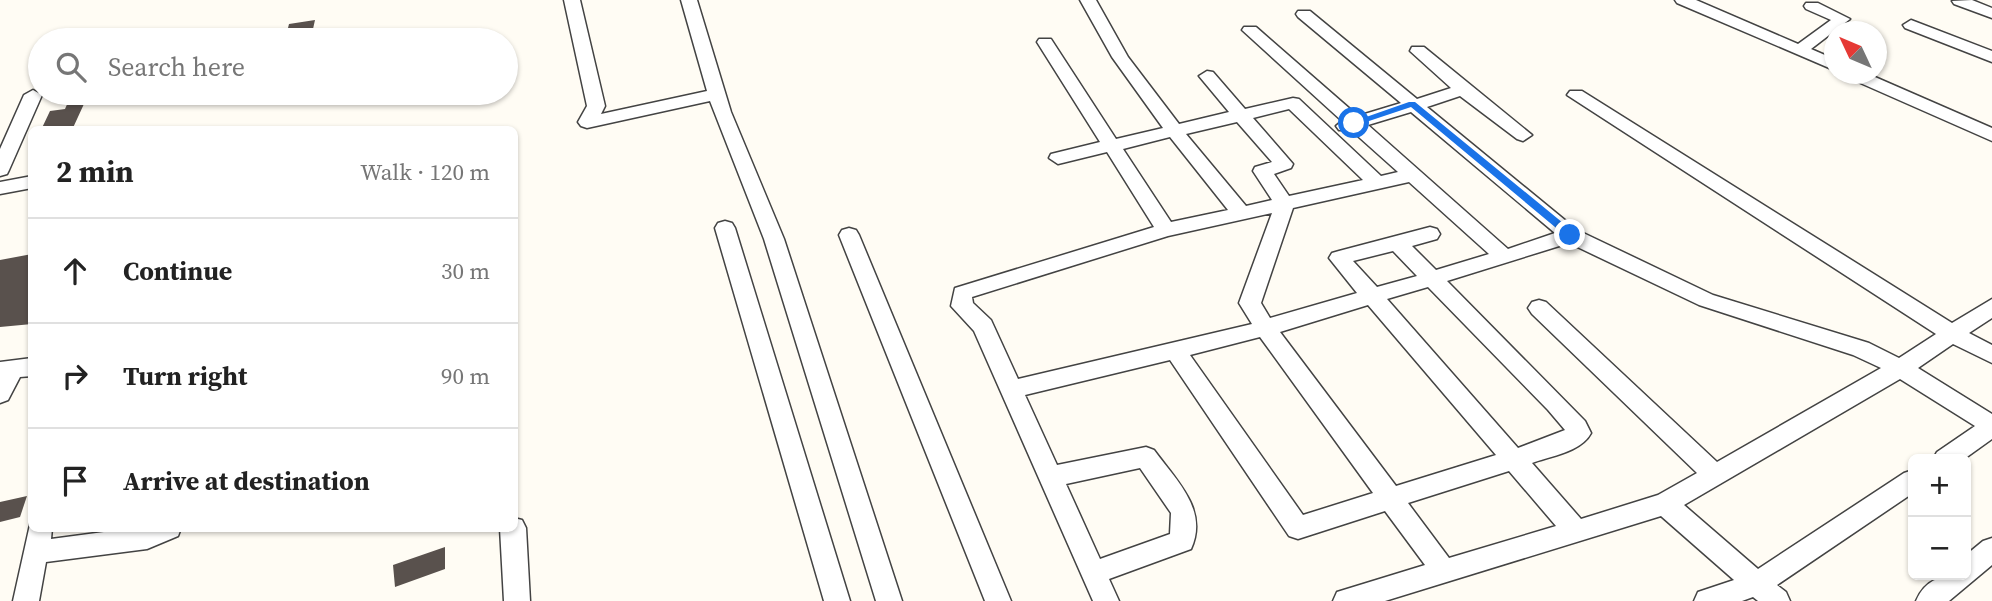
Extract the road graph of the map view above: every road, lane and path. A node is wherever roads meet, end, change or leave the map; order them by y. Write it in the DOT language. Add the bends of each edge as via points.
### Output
graph roads {
  1 [pos="572,0"];
  2 [pos="689,0"];
  3 [pos="1088,0"];
  4 [pos="1683,0"];
  5 [pos="1960,1"];
  6 [pos="1812,6"];
  7 [pos="1992,13"];
  8 [pos="1304,14"];
  9 [pos="1911,25"];
  10 [pos="1250,30"];
  11 [pos="1045,42"];
  12 [pos="1800,50"];
  13 [pos="1418,51"];
  14 [pos="1992,57"];
  15 [pos="1824,60"];
  16 [pos="1207,76"];
  17 [pos="1877,84"];
  18 [pos="1463,90"];
  19 [pos="717,94"];
  20 [pos="1576,95"];
  21 [pos="1412,104"];
  22 [pos="29,105"];
  23 [pos="1241,116"];
  24 [pos="1354,123"];
  25 [pos="1176,131"];
  26 [pos="1325,133"];
  27 [pos="1523,135"];
  28 [pos="1992,135"];
  29 [pos="1112,145"];
  30 [pos="1058,158"];
  31 [pos="0,170"];
  32 [pos="1413,175"];
  33 [pos="28,183"];
  34 [pos="1377,183"];
  35 [pos="0,188"];
  36 [pos="1285,204"];
  37 [pos="1241,214"];
  38 [pos="725,228"];
  39 [pos="1166,230"];
  40 [pos="849,234"];
  41 [pos="1430,234"];
  42 [pos="1570,235"];
  43 [pos="1397,243"];
  44 [pos="1505,257"];
  45 [pos="1432,279"];
  46 [pos="1374,297"];
  47 [pos="1539,308"];
  48 [pos="1992,308"];
  49 [pos="1265,328"];
  50 [pos="1954,335"];
  51 [pos="1175,351"];
  52 [pos="1992,355"];
  53 [pos="1900,368"];
  54 [pos="15,369"];
  55 [pos="1012,389"];
  56 [pos="0,394"];
  57 [pos="1991,425"];
  58 [pos="1953,454"];
  59 [pos="1514,459"];
  60 [pos="1715,475"];
  61 [pos="1051,477"];
  62 [pos="1908,483"];
  63 [pos="1391,499"];
  64 [pos="1665,504"];
  65 [pos="1576,531"];
  66 [pos="160,532"];
  67 [pos="513,532"];
  68 [pos="38,540"];
  69 [pos="1992,549"];
  70 [pos="1971,567"];
  71 [pos="1444,571"];
  72 [pos="1093,573"];
  73 [pos="1955,580"];
  74 [pos="1757,584"];
  75 [pos="26,601"];
  76 [pos="517,601"];
  77 [pos="837,601"];
  78 [pos="889,601"];
  79 [pos="998,601"];
  80 [pos="1106,601"];
  81 [pos="1346,601"];
  82 [pos="1707,601"];
  83 [pos="1777,601"];
  84 [pos="1929,601"];
  1 -- 19 [label="street" via="596,106 587,122"];
  2 -- 19 [label="street"];
  3 -- 25 [label="street" via="1113,44"];
  4 -- 12 [label="street"];
  5 -- 7 [label="street"];
  6 -- 12 [label="street" via="1842,19"];
  8 -- 21 [label="street"];
  9 -- 14 [label="street"];
  10 -- 24 [label="street"];
  11 -- 29 [label="street"];
  12 -- 15 [label="street"];
  13 -- 18 [label="street"];
  16 -- 23 [label="street"];
  17 -- 28 [label="street"];
  18 -- 21 [label="street"];
  18 -- 27 [label="street"];
  19 -- 78 [label="street" via="774,239"];
  20 -- 50 [label="street"];
  21 -- 24 [label="street"];
  21 -- 42 [label="street"];
  22 -- 31 [label="street"];
  23 -- 25 [label="street"];
  23 -- 26 [label="street" via="1293,103"];
  23 -- 36 [label="street" via="1284,164 1262,171"];
  24 -- 26 [label="street"];
  24 -- 32 [label="street"];
  25 -- 29 [label="street"];
  25 -- 37 [label="street"];
  26 -- 34 [label="street"];
  29 -- 30 [label="street"];
  29 -- 39 [label="street"];
  32 -- 34 [label="street"];
  32 -- 44 [label="street"];
  33 -- 35 [label="street"];
  34 -- 36 [label="street"];
  36 -- 37 [label="street"];
  36 -- 49 [label="street" via="1250,303"];
  37 -- 39 [label="street"];
  38 -- 77 [label="street"];
  39 -- 55 [label="street" via="962,293 962,306 983,326"];
  40 -- 79 [label="street"];
  41 -- 43 [label="street"];
  42 -- 44 [label="street"];
  42 -- 53 [label="street" via="1706,300 1861,349"];
  43 -- 45 [label="street"];
  43 -- 46 [label="street" via="1339,258"];
  44 -- 45 [label="street"];
  45 -- 46 [label="street"];
  45 -- 59 [label="street" via="1577,428 1578,433 1568,441"];
  46 -- 49 [label="street"];
  46 -- 59 [label="street"];
  47 -- 60 [label="street"];
  48 -- 50 [label="street"];
  49 -- 51 [label="street"];
  49 -- 63 [label="street"];
  50 -- 52 [label="street"];
  50 -- 53 [label="street"];
  51 -- 55 [label="street"];
  51 -- 63 [label="street" via="1298,528"];
  53 -- 57 [label="street"];
  53 -- 60 [label="street"];
  54 -- 56 [label="street"];
  55 -- 61 [label="street"];
  57 -- 58 [label="street"];
  59 -- 63 [label="street"];
  59 -- 65 [label="street"];
  60 -- 64 [label="street"];
  61 -- 72 [label="street"];
  61 -- 72 [label="street" via="1146,457 1184,511 1182,541"];
  62 -- 74 [label="street"];
  63 -- 71 [label="street"];
  64 -- 65 [label="street"];
  64 -- 74 [label="street"];
  65 -- 71 [label="street"];
  66 -- 68 [label="street" via="147,538"];
  67 -- 76 [label="street"];
  68 -- 75 [label="street"];
  69 -- 70 [label="street"];
  71 -- 81 [label="street"];
  72 -- 80 [label="street"];
  73 -- 84 [label="street"];
  74 -- 82 [label="street"];
  74 -- 83 [label="street"];
}
